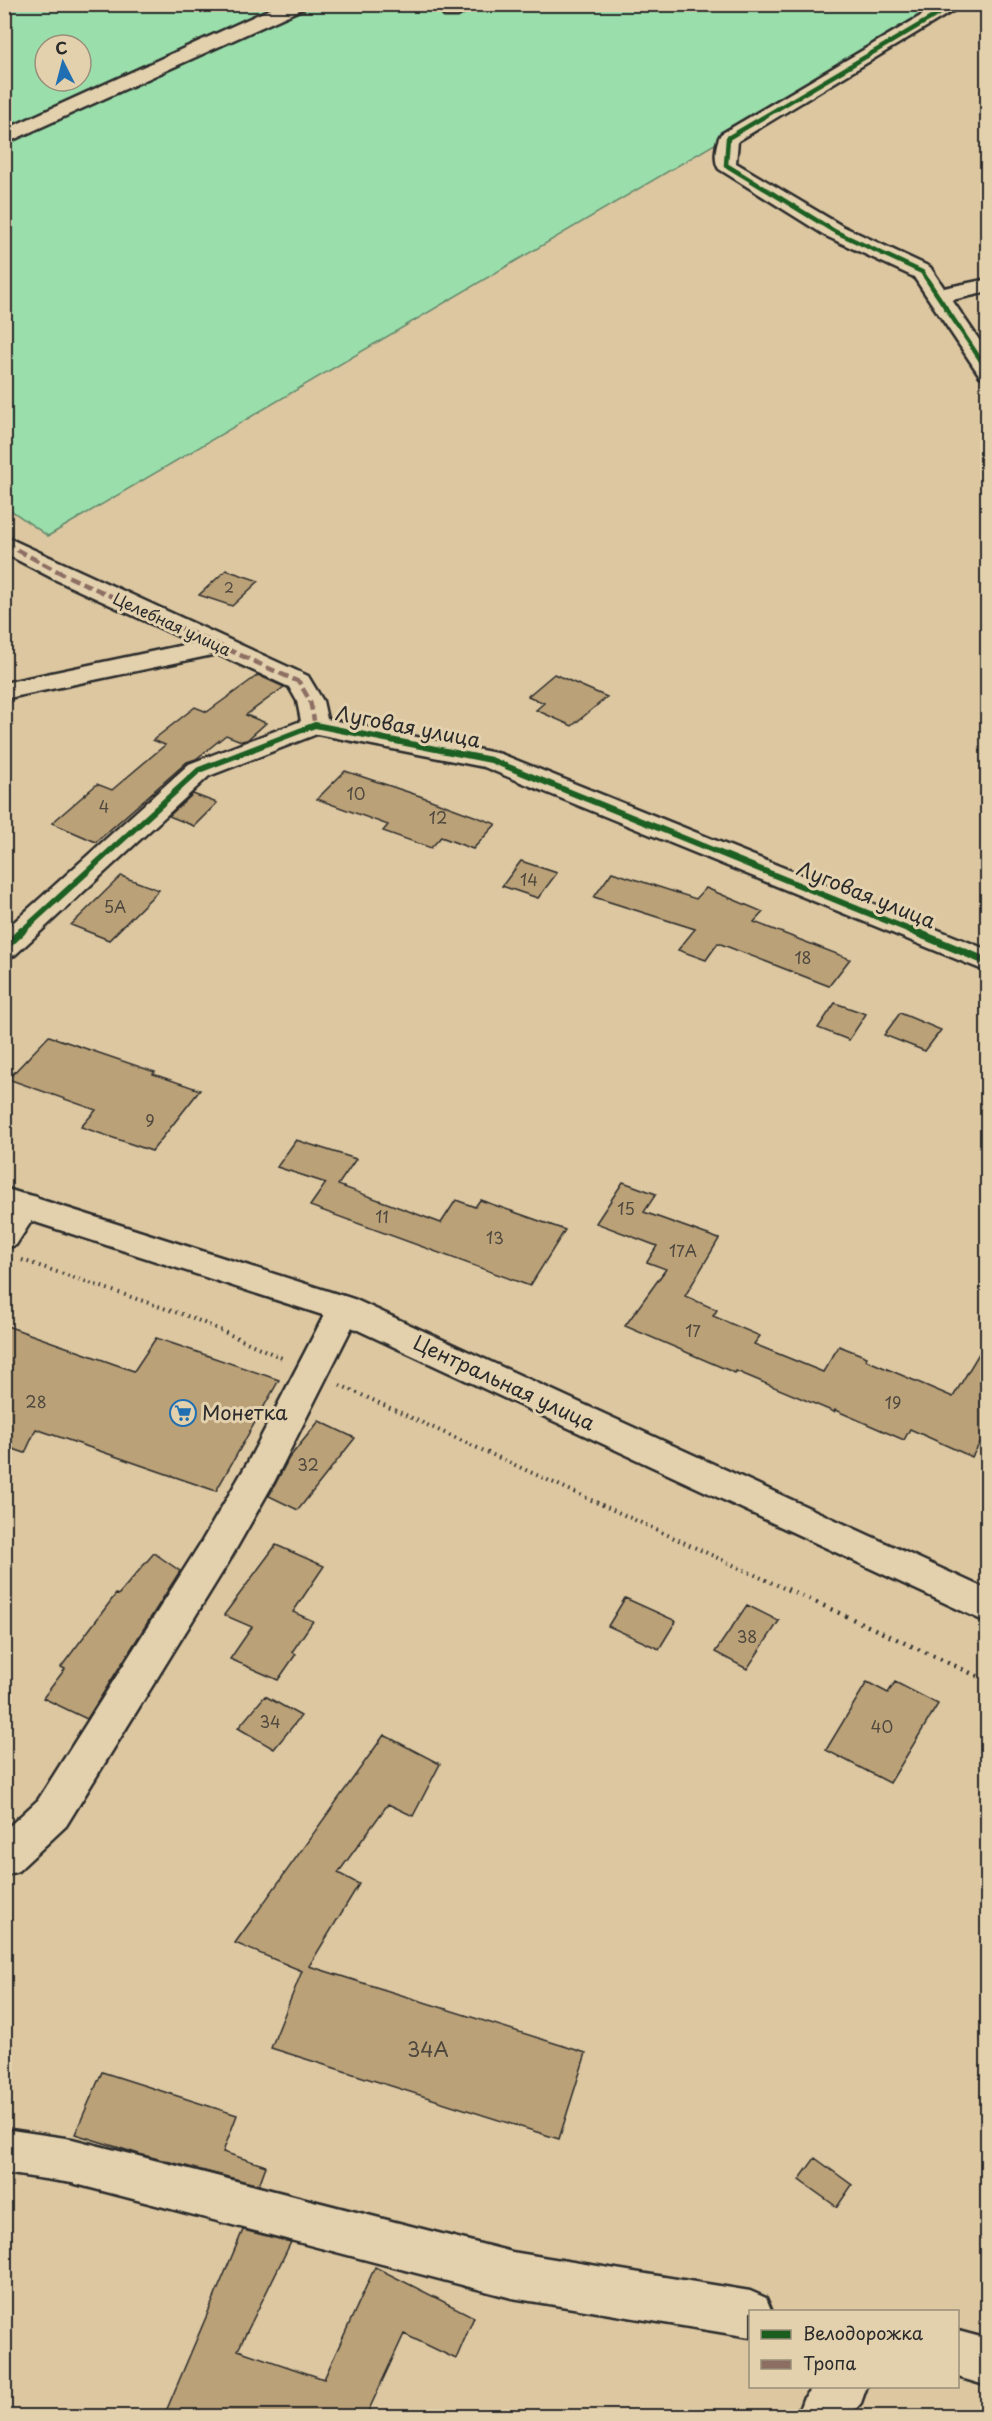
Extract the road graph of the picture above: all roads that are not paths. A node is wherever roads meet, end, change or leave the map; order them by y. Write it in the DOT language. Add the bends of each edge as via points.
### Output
graph roads {
  1 [pos="297,4"];
  2 [pos="955,4"];
  3 [pos="4,138"];
  4 [pos="987,285"];
  5 [pos="938,296"];
  6 [pos="987,371"];
  7 [pos="4,543"];
  8 [pos="219,646"];
  9 [pos="4,691"];
  10 [pos="315,725"];
  11 [pos="4,948"];
  12 [pos="987,962"];
  13 [pos="15,1203"];
  14 [pos="10,1247"];
  15 [pos="344,1309"];
  16 [pos="987,1607"];
  17 [pos="4,1858"];
  18 [pos="4,2151"];
  19 [pos="749,2314"];
  20 [pos="959,2355"];
  21 [pos="987,2363"];
  22 [pos="842,2388"];
  23 [pos="820,2416"];
  1 -- 3 [label="street"];
  2 -- 5 [label="street" via="728,138 726,165 834,231 922,272"];
  4 -- 5 [label="street"];
  5 -- 6 [label="street"];
  7 -- 8 [label="street, Целебная улица"];
  8 -- 9 [label="street"];
  8 -- 10 [label="street, Целебная улица" via="299,682 310,701"];
  10 -- 11 [label="street, Луговая улица" via="198,770"];
  10 -- 12 [label="street, Луговая улица" via="491,760"];
  13 -- 14 [label="street"];
  13 -- 15 [label="street, Центральная улица"];
  15 -- 16 [label="street, Центральная улица"];
  15 -- 17 [label="street" via="261,1472 215,1552 52,1813"];
  18 -- 19 [label="street" via="72,2161 512,2275"];
  20 -- 21 [label="street"];
  22 -- 23 [label="street"];
}
